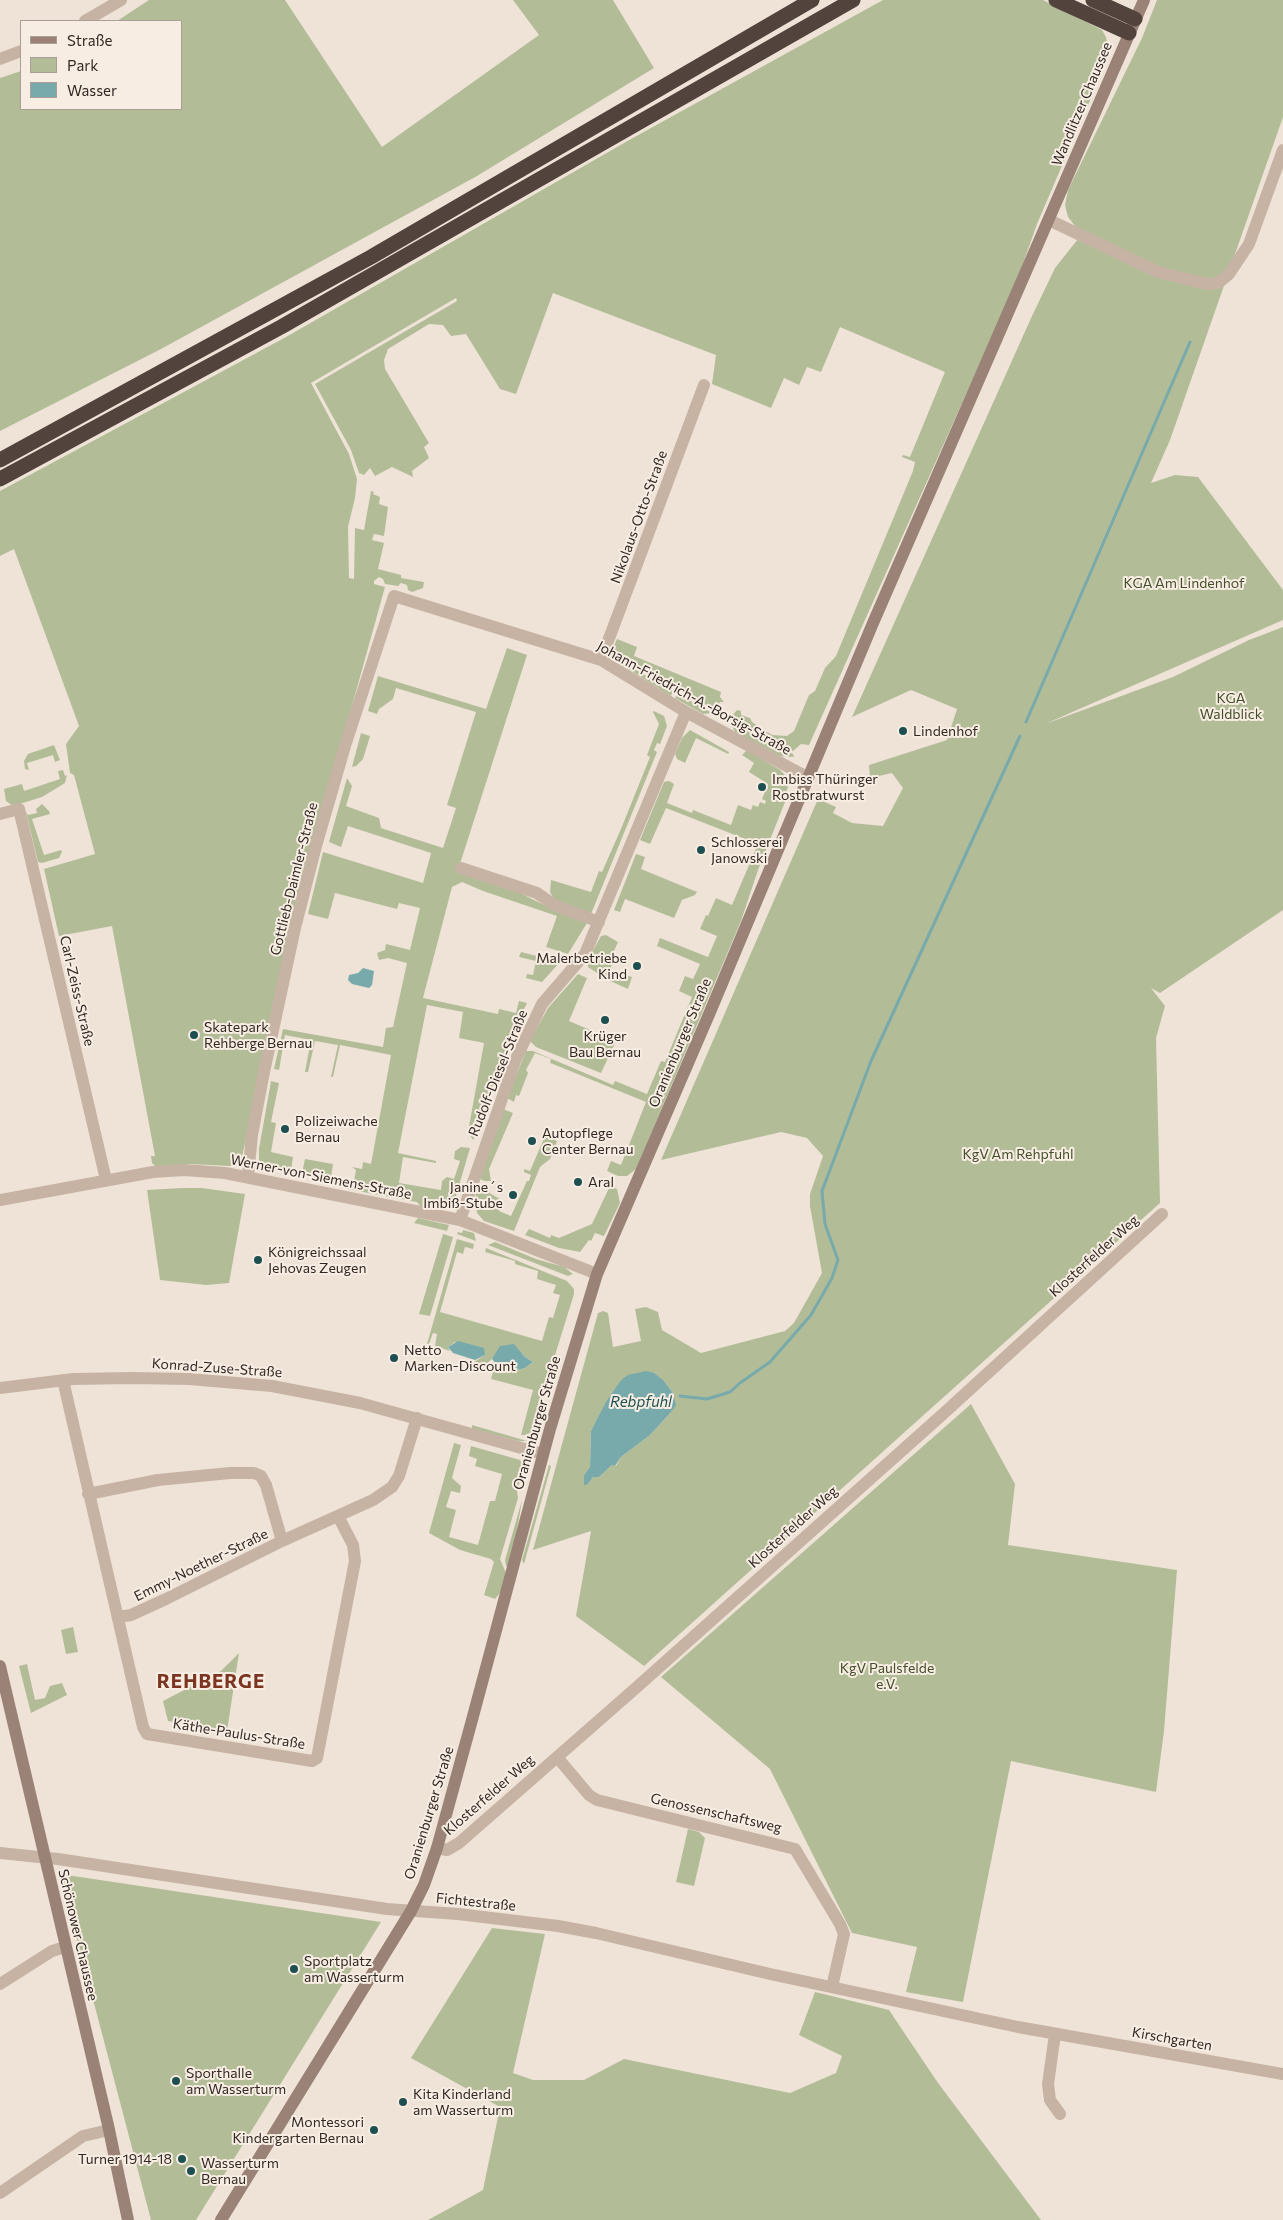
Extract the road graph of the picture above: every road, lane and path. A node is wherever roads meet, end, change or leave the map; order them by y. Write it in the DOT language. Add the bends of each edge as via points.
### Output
graph roads {
  1 [pos="122,0"];
  2 [pos="812,0"];
  3 [pos="853,0"];
  4 [pos="1056,0"];
  5 [pos="1093,0"];
  6 [pos="1122,0"];
  7 [pos="1144,0"];
  8 [pos="1135,19"];
  9 [pos="87,20"];
  10 [pos="1129,33"];
  11 [pos="20,51"];
  12 [pos="0,59"];
  13 [pos="1283,150"];
  14 [pos="1049,220"];
  15 [pos="704,385"];
  16 [pos="0,460"];
  17 [pos="0,479"];
  18 [pos="394,596"];
  19 [pos="873,623"];
  20 [pos="601,660"];
  21 [pos="686,712"];
  22 [pos="807,777"];
  23 [pos="0,814"];
  24 [pos="461,868"];
  25 [pos="599,922"];
  26 [pos="248,1176"];
  27 [pos="106,1180"];
  28 [pos="0,1200"];
  29 [pos="1162,1214"];
  30 [pos="460,1220"];
  31 [pos="597,1274"];
  32 [pos="63,1380"];
  33 [pos="0,1388"];
  34 [pos="417,1418"];
  35 [pos="543,1454"];
  36 [pos="88,1494"];
  37 [pos="338,1516"];
  38 [pos="282,1541"];
  39 [pos="118,1617"];
  40 [pos="0,1666"];
  41 [pos="557,1756"];
  42 [pos="437,1848"];
  43 [pos="0,1853"];
  44 [pos="45,1859"];
  45 [pos="411,1911"];
  46 [pos="65,1947"];
  47 [pos="0,1984"];
  48 [pos="832,1987"];
  49 [pos="900,2002"];
  50 [pos="1055,2034"];
  51 [pos="1283,2074"];
  52 [pos="1060,2114"];
  53 [pos="109,2130"];
  54 [pos="0,2192"];
  55 [pos="130,2217"];
  56 [pos="221,2220"];
  1 -- 9 [label="street"];
  2 -- 16 [label="highway" via="388,247"];
  3 -- 17 [label="highway" via="281,327"];
  4 -- 10 [label="highway"];
  5 -- 6 [label="highway"];
  5 -- 8 [label="highway"];
  7 -- 8 [label="main road, Wandlitzer Chaussee"];
  8 -- 10 [label="main road, Wandlitzer Chaussee"];
  10 -- 14 [label="main road, Wandlitzer Chaussee"];
  11 -- 12 [label="street"];
  13 -- 14 [label="street" via="1249,244 1229,274 1218,283 1207,284 1158,272"];
  14 -- 19 [label="main road, Wandlitzer Chaussee"];
  15 -- 20 [label="street, Nikolaus-Otto-Straße"];
  18 -- 20 [label="street, Johann-Friedrich-A.-Borsig-Straße"];
  18 -- 26 [label="street, Gottlieb-Daimler-Straße" via="345,746 295,928 252,1135"];
  19 -- 22 [label="main road, Oranienburger Straße"];
  20 -- 21 [label="street, Johann-Friedrich-A.-Borsig-Straße"];
  21 -- 22 [label="street, Johann-Friedrich-A.-Borsig-Straße"];
  21 -- 25 [label="street, Rudolf-Diesel-Straße"];
  22 -- 31 [label="main road, Oranienburger Straße"];
  23 -- 27 [label="street, Carl-Zeiss-Straße" via="19,809"];
  24 -- 25 [label="street" via="537,893 554,905"];
  25 -- 30 [label="street, Rudolf-Diesel-Straße" via="586,954 537,1012 503,1094"];
  26 -- 27 [label="street, Werner-von-Siemens-Straße" via="184,1170"];
  26 -- 30 [label="street, Werner-von-Siemens-Straße"];
  27 -- 28 [label="street, Werner-von-Siemens-Straße"];
  29 -- 41 [label="street, Klosterfelder Weg" via="943,1414"];
  30 -- 31 [label="street, Werner-von-Siemens-Straße"];
  31 -- 35 [label="main road, Oranienburger Straße"];
  32 -- 33 [label="street, Konrad-Zuse-Straße"];
  32 -- 34 [label="street, Konrad-Zuse-Straße" via="232,1381 295,1389"];
  32 -- 36 [label="street, Emmy-Noether-Straße"];
  34 -- 35 [label="street, Konrad-Zuse-Straße"];
  34 -- 37 [label="street, Emmy-Noether-Straße" via="399,1476 392,1487"];
  35 -- 42 [label="main road, Oranienburger Straße"];
  36 -- 38 [label="street" via="158,1480 230,1472 254,1473 261,1476 266,1485"];
  36 -- 39 [label="street, Emmy-Noether-Straße"];
  37 -- 38 [label="street, Emmy-Noether-Straße"];
  37 -- 39 [label="street, Käthe-Paulus-Straße" via="353,1545 355,1561 317,1758 312,1761 148,1734 143,1728"];
  38 -- 39 [label="street, Emmy-Noether-Straße" via="166,1599 131,1615"];
  40 -- 44 [label="main road, Schönower Chaussee"];
  41 -- 42 [label="street, Klosterfelder Weg" via="458,1842 446,1850"];
  41 -- 48 [label="street, Genossenschaftsweg" via="589,1795 598,1800 795,1849 844,1934"];
  42 -- 45 [label="main road, Oranienburger Straße"];
  43 -- 44 [label="street, Fichtestraße"];
  44 -- 45 [label="street, Fichtestraße"];
  44 -- 46 [label="main road, Schönower Chaussee"];
  45 -- 48 [label="street, Fichtestraße" via="458,1914 596,1933"];
  45 -- 56 [label="main road, Oranienburger Straße"];
  46 -- 47 [label="street" via="52,1951"];
  46 -- 53 [label="main road, Schönower Chaussee"];
  48 -- 49 [label="street, Fichtestraße"];
  49 -- 50 [label="street, Kirschgarten"];
  50 -- 51 [label="street, Kirschgarten"];
  50 -- 52 [label="street" via="1048,2084 1050,2100"];
  53 -- 54 [label="street" via="83,2136"];
  53 -- 55 [label="main road, Schönower Chaussee"];
}
